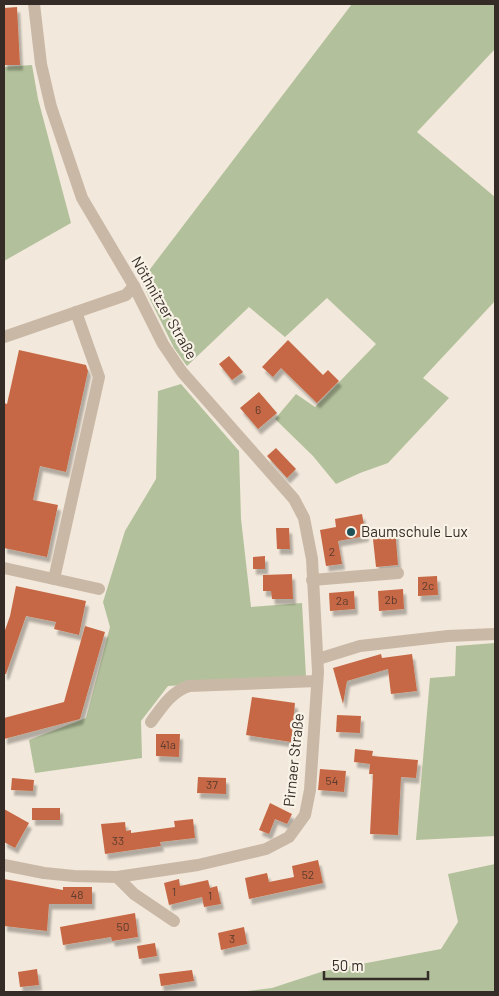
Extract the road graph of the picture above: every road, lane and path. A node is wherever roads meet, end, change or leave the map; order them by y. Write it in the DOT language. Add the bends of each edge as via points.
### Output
graph roads {
  1 [pos="34,4"];
  2 [pos="134,286"];
  3 [pos="76,312"];
  4 [pos="4,337"];
  5 [pos="351,568"];
  6 [pos="5,572"];
  7 [pos="398,573"];
  8 [pos="312,577"];
  9 [pos="54,579"];
  10 [pos="99,589"];
  11 [pos="495,634"];
  12 [pos="318,659"];
  13 [pos="317,681"];
  14 [pos="151,722"];
  15 [pos="4,865"];
  16 [pos="118,877"];
  17 [pos="174,921"];
  1 -- 2 [label="street, Nöthnitzer Straße" via="41,64 51,107 82,198"];
  2 -- 3 [label="street" via="126,296"];
  2 -- 8 [label="street, Nöthnitzer Straße" via="163,344 182,372 294,499 304,518"];
  3 -- 4 [label="street"];
  3 -- 9 [label="street" via="98,377"];
  5 -- 8 [label="street"];
  6 -- 9 [label="street"];
  7 -- 8 [label="street"];
  8 -- 12 [label="street, Nöthnitzer Straße"];
  9 -- 10 [label="street"];
  11 -- 12 [label="street" via="360,646"];
  12 -- 13 [label="street, Pirnaer Straße"];
  13 -- 14 [label="street" via="189,686 179,689"];
  13 -- 16 [label="street, Pirnaer Straße" via="309,798 305,815 289,837 266,849 198,865"];
  15 -- 16 [label="street, Pirnaer Straße" via="54,874"];
  16 -- 17 [label="street" via="134,894"];
}
